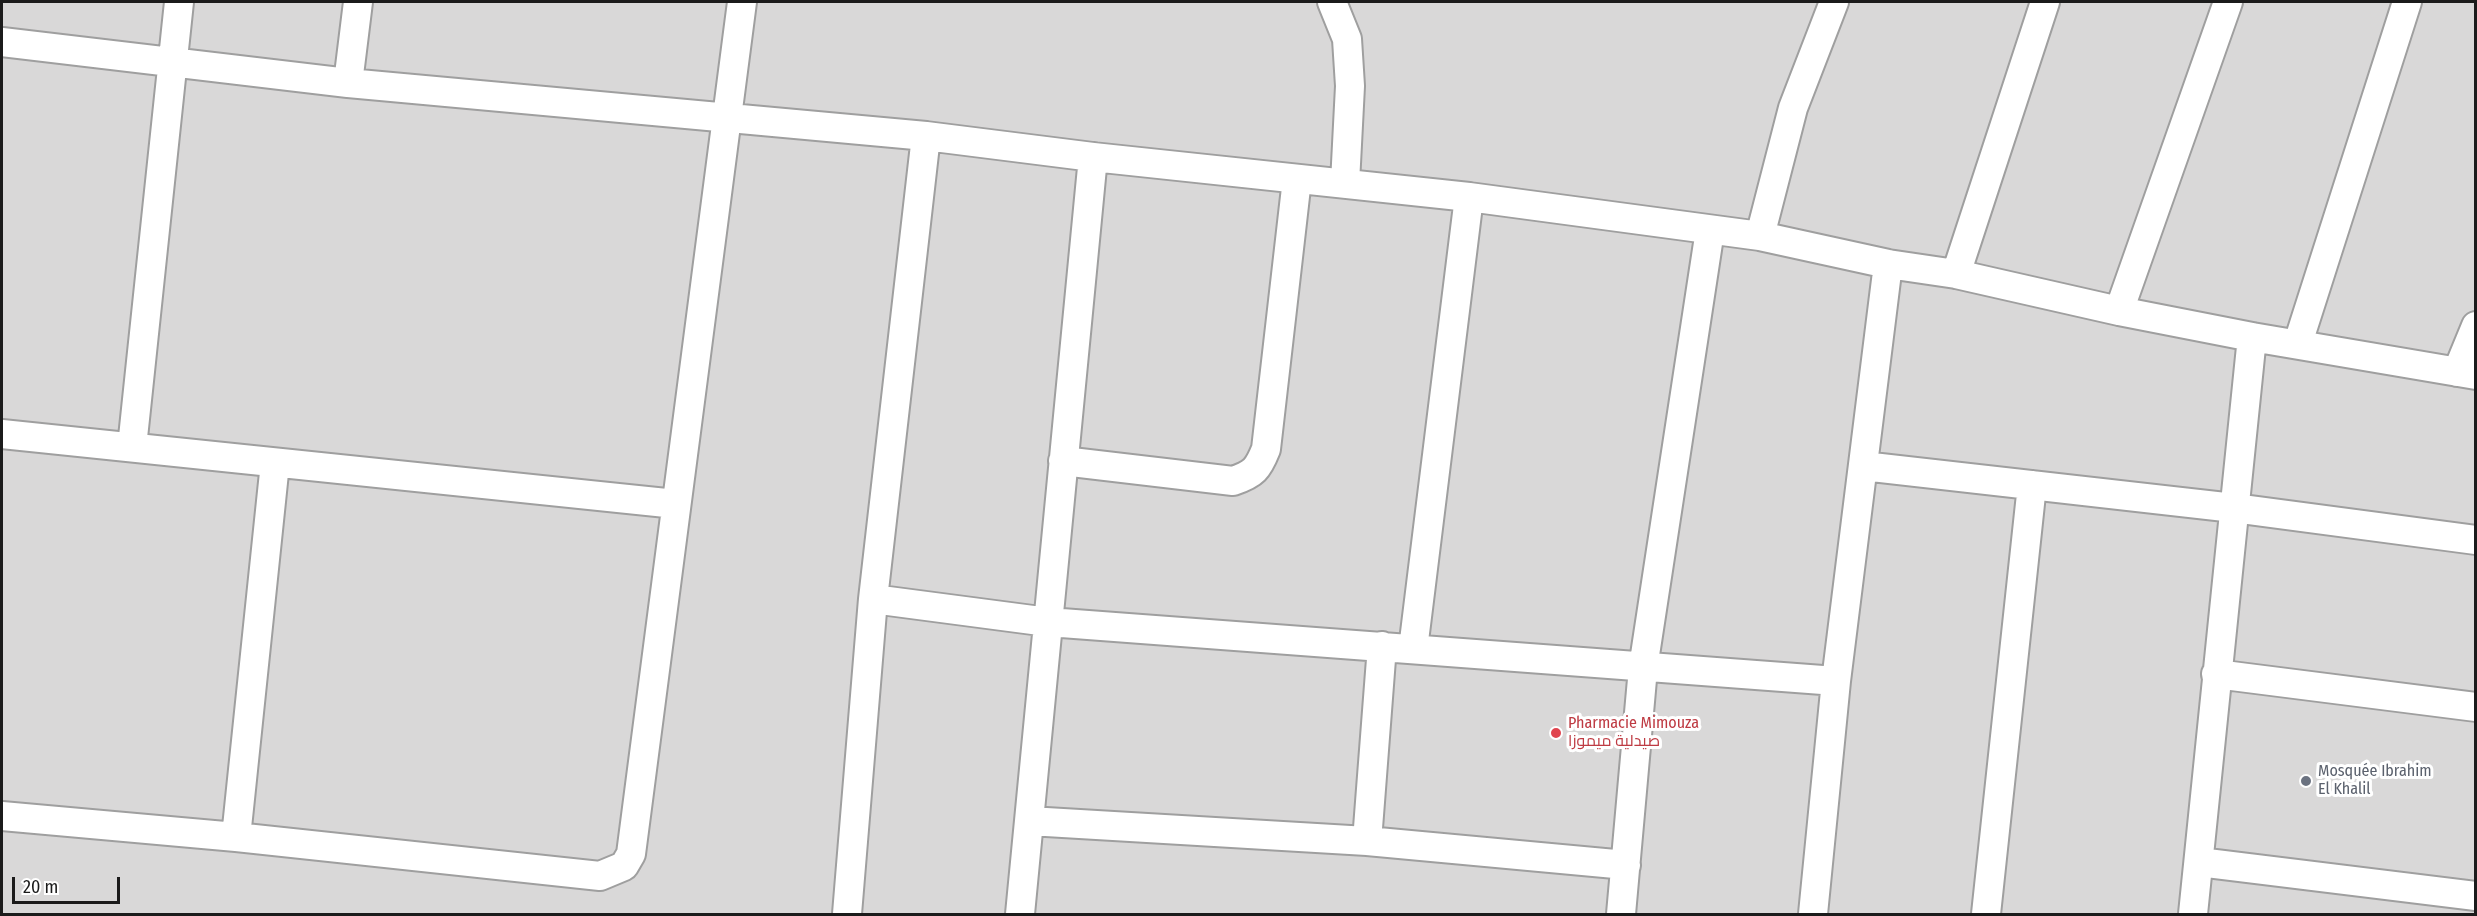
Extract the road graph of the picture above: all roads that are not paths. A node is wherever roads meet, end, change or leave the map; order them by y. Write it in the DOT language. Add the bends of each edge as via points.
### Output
graph roads {
  1 [pos="180,2"];
  2 [pos="358,2"];
  3 [pos="742,2"];
  4 [pos="1332,2"];
  5 [pos="1834,2"];
  6 [pos="2045,2"];
  7 [pos="2228,2"];
  8 [pos="2408,2"];
  9 [pos="2,42"];
  10 [pos="173,62"];
  11 [pos="348,83"];
  12 [pos="727,118"];
  13 [pos="926,136"];
  14 [pos="1093,157"];
  15 [pos="1297,178"];
  16 [pos="1345,183"];
  17 [pos="1469,197"];
  18 [pos="1710,230"];
  19 [pos="1760,236"];
  20 [pos="1888,264"];
  21 [pos="1956,274"];
  22 [pos="2119,311"];
  23 [pos="2475,326"];
  24 [pos="2252,337"];
  25 [pos="2298,343"];
  26 [pos="2466,373"];
  27 [pos="2,434"];
  28 [pos="132,447"];
  29 [pos="1063,461"];
  30 [pos="275,462"];
  31 [pos="1863,466"];
  32 [pos="2032,485"];
  33 [pos="676,504"];
  34 [pos="2234,508"];
  35 [pos="2475,540"];
  36 [pos="873,599"];
  37 [pos="1048,622"];
  38 [pos="1382,646"];
  39 [pos="1413,650"];
  40 [pos="1643,668"];
  41 [pos="2216,674"];
  42 [pos="1836,681"];
  43 [pos="2475,707"];
  44 [pos="2,816"];
  45 [pos="1029,821"];
  46 [pos="236,837"];
  47 [pos="1367,841"];
  48 [pos="2199,862"];
  49 [pos="1626,865"];
  50 [pos="2475,896"];
  51 [pos="847,915"];
  52 [pos="1020,915"];
  53 [pos="1621,915"];
  54 [pos="1813,915"];
  55 [pos="1986,915"];
  56 [pos="2193,915"];
  1 -- 10 [label="street"];
  2 -- 11 [label="street"];
  3 -- 12 [label="street"];
  4 -- 16 [label="street" via="1347,39 1350,86"];
  5 -- 19 [label="street" via="1792,108"];
  6 -- 21 [label="street"];
  7 -- 22 [label="street"];
  8 -- 25 [label="street"];
  9 -- 10 [label="street"];
  10 -- 11 [label="street"];
  10 -- 28 [label="street"];
  11 -- 12 [label="street"];
  12 -- 13 [label="street"];
  12 -- 33 [label="street"];
  13 -- 14 [label="street"];
  13 -- 36 [label="street"];
  14 -- 15 [label="street"];
  14 -- 29 [label="street"];
  15 -- 16 [label="street"];
  15 -- 29 [label="street" via="1266,449 1260,465 1250,476 1233,481"];
  16 -- 17 [label="street"];
  17 -- 18 [label="street"];
  17 -- 39 [label="street"];
  18 -- 19 [label="street"];
  18 -- 40 [label="street"];
  19 -- 20 [label="street"];
  20 -- 21 [label="street"];
  20 -- 31 [label="street"];
  21 -- 22 [label="street"];
  22 -- 24 [label="street"];
  23 -- 26 [label="street"];
  24 -- 25 [label="street"];
  24 -- 34 [label="street"];
  25 -- 26 [label="street"];
  27 -- 28 [label="street"];
  28 -- 30 [label="street"];
  29 -- 37 [label="street"];
  30 -- 33 [label="street"];
  30 -- 46 [label="street"];
  31 -- 32 [label="street"];
  31 -- 42 [label="street"];
  32 -- 34 [label="street"];
  32 -- 55 [label="street"];
  33 -- 46 [label="street" via="631,854 624,866 600,876"];
  34 -- 35 [label="street"];
  34 -- 41 [label="street"];
  36 -- 37 [label="street"];
  36 -- 51 [label="street"];
  37 -- 38 [label="street"];
  37 -- 45 [label="street"];
  38 -- 39 [label="street"];
  38 -- 47 [label="street"];
  39 -- 40 [label="street"];
  40 -- 42 [label="street"];
  40 -- 49 [label="street"];
  41 -- 43 [label="street"];
  41 -- 48 [label="street"];
  42 -- 54 [label="street"];
  44 -- 46 [label="street"];
  45 -- 47 [label="street"];
  45 -- 52 [label="street"];
  47 -- 49 [label="street"];
  48 -- 50 [label="street"];
  48 -- 56 [label="street"];
  49 -- 53 [label="street"];
}
